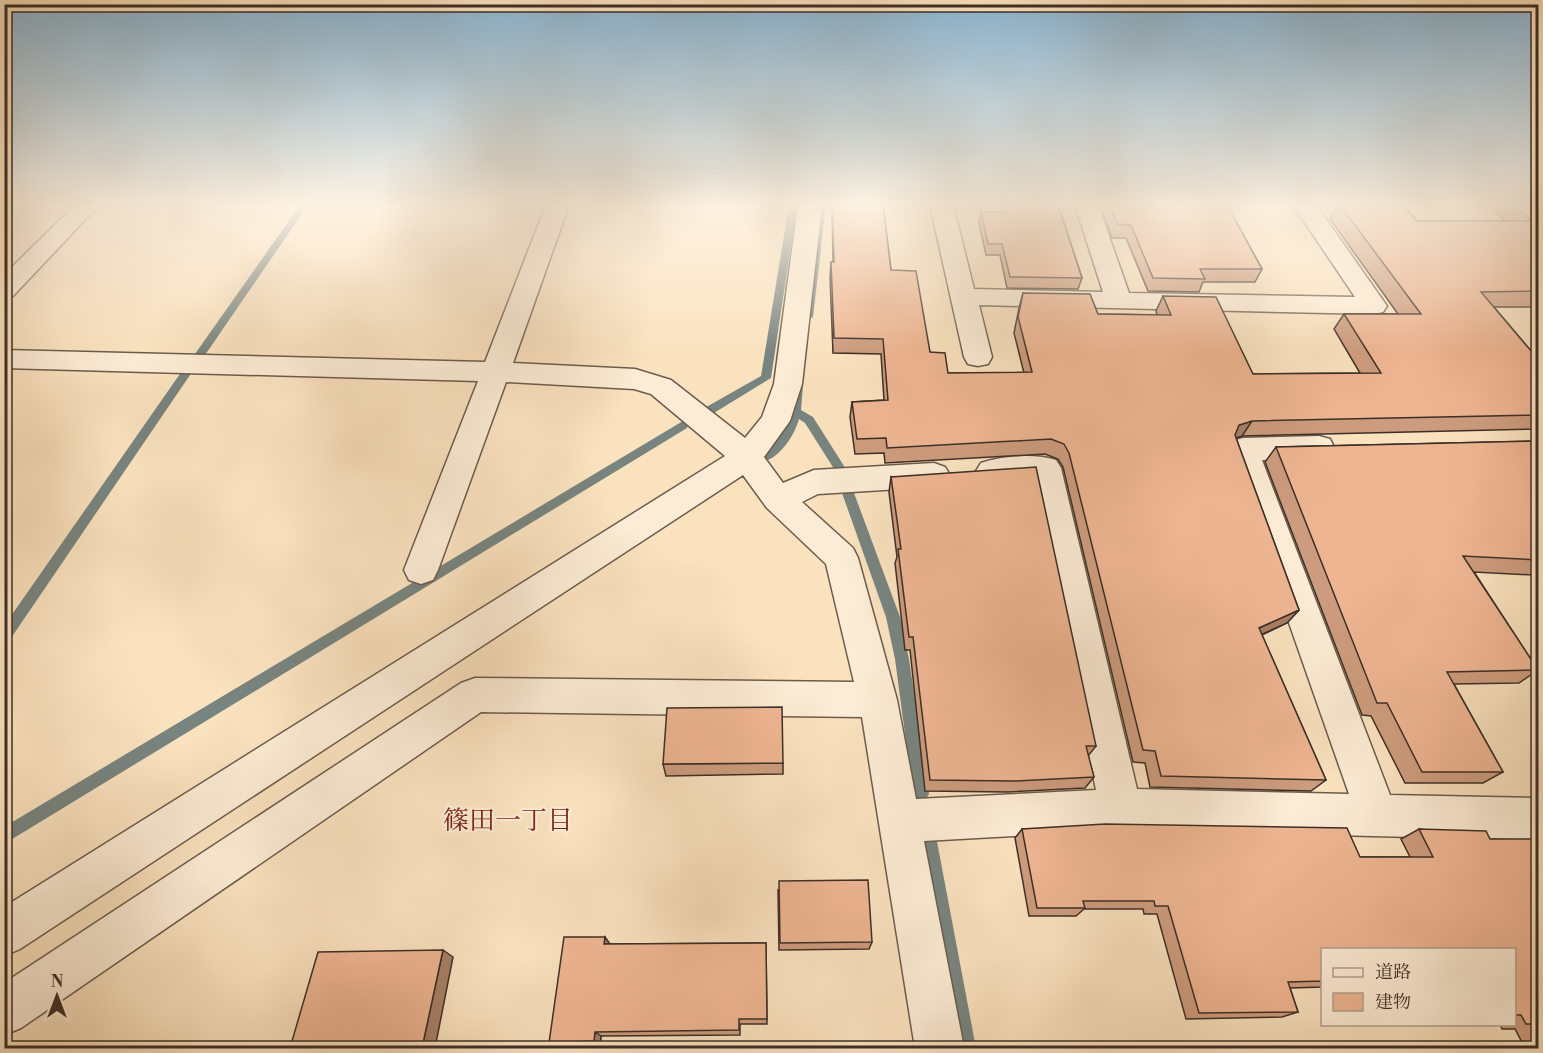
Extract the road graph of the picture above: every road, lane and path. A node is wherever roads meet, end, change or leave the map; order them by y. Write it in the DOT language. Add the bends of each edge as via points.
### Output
graph roads {
  1 [pos="39,254"];
  2 [pos="540,254"];
  3 [pos="804,254"];
  4 [pos="953,254"];
  5 [pos="1103,254"];
  6 [pos="1338,254"];
  7 [pos="4,290"];
  8 [pos="963,297"];
  9 [pos="1119,301"];
  10 [pos="978,357"];
  11 [pos="4,359"];
  12 [pos="497,372"];
  13 [pos="1349,446"];
  14 [pos="747,457"];
  15 [pos="778,499"];
  16 [pos="421,570"];
  17 [pos="878,700"];
  18 [pos="1121,809"];
  19 [pos="1377,815"];
  20 [pos="1539,819"];
  21 [pos="899,821"];
  22 [pos="4,933"];
  23 [pos="4,1011"];
  24 [pos="939,1048"];
  1 -- 7 [label="street"];
  2 -- 12 [label="street"];
  3 -- 14 [label="street" via="788,384 775,421"];
  4 -- 8 [label="street"];
  5 -- 9 [label="street"];
  6 -- 9 [label="street" via="1374,306"];
  8 -- 9 [label="street"];
  8 -- 10 [label="street"];
  11 -- 12 [label="street"];
  12 -- 14 [label="street" via="635,379 661,387"];
  12 -- 16 [label="street"];
  13 -- 19 [label="street" via="1243,449"];
  14 -- 15 [label="street"];
  14 -- 22 [label="street"];
  15 -- 17 [label="street" via="841,558"];
  15 -- 18 [label="street" via="814,482 1044,468"];
  17 -- 21 [label="street"];
  17 -- 23 [label="street" via="475,695"];
  18 -- 19 [label="street"];
  18 -- 21 [label="street"];
  19 -- 20 [label="street"];
  21 -- 24 [label="street"];
}
